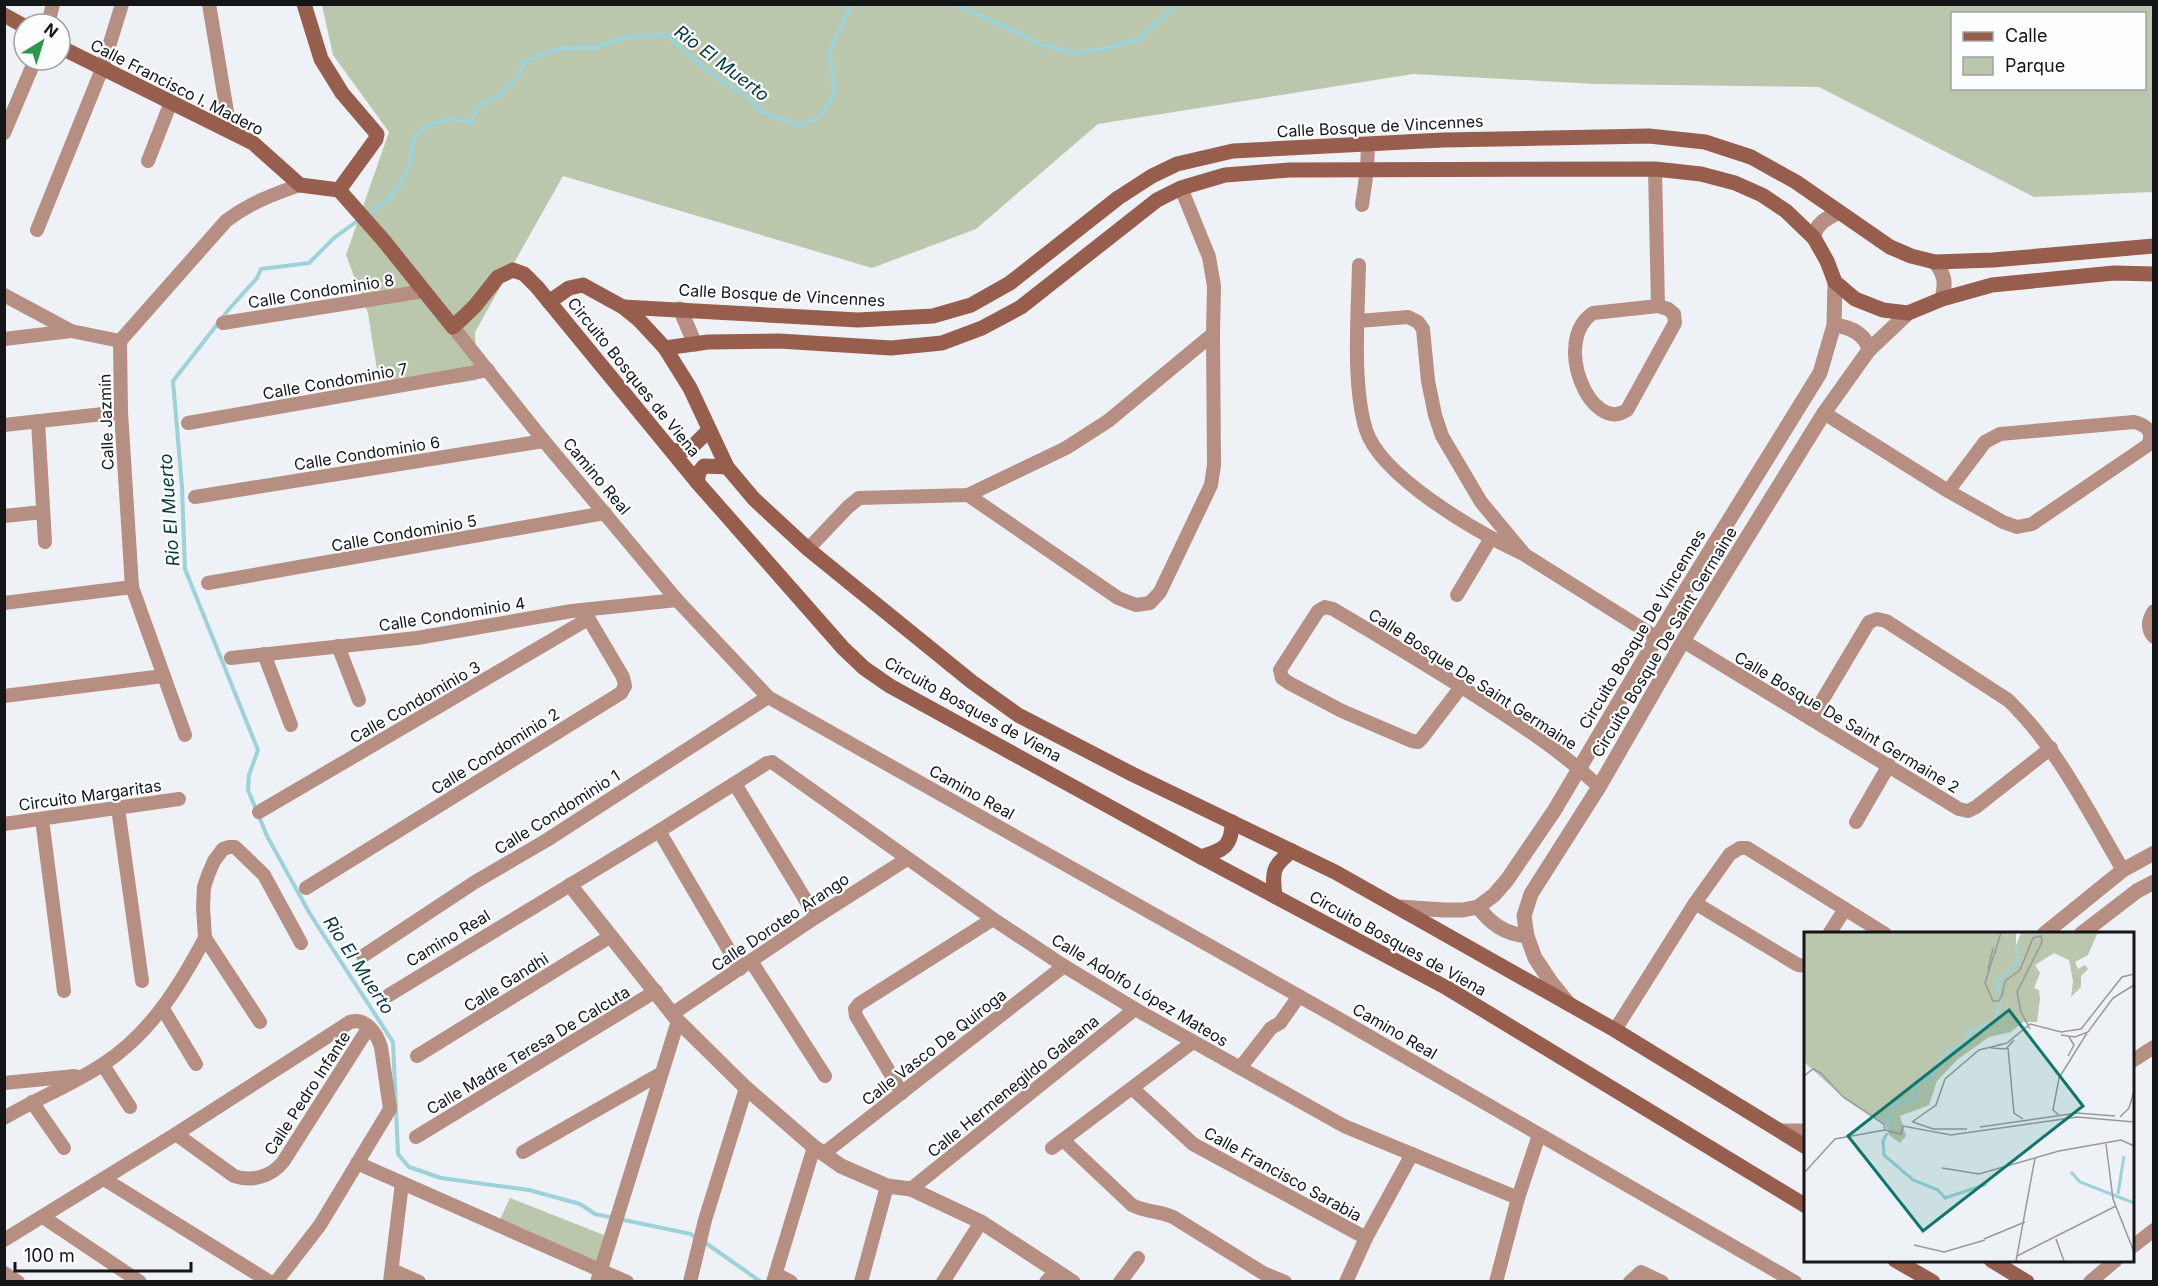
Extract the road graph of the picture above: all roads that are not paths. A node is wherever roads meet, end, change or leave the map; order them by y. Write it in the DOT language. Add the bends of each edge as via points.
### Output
graph roads {
  1 [pos="122,4"];
  2 [pos="209,4"];
  3 [pos="304,4"];
  4 [pos="72,53"];
  5 [pos="102,69"];
  6 [pos="30,72"];
  7 [pos="171,102"];
  8 [pos="230,130"];
  9 [pos="4,133"];
  10 [pos="1368,145"];
  11 [pos="148,160"];
  12 [pos="1655,169"];
  13 [pos="1367,170"];
  14 [pos="300,184"];
  15 [pos="1181,188"];
  16 [pos="341,194"];
  17 [pos="1362,205"];
  18 [pos="1839,212"];
  19 [pos="37,230"];
  20 [pos="1814,238"];
  21 [pos="2154,246"];
  22 [pos="1935,262"];
  23 [pos="1359,265"];
  24 [pos="2154,274"];
  25 [pos="1835,282"];
  26 [pos="424,291"];
  27 [pos="4,295"];
  28 [pos="1942,299"];
  29 [pos="549,302"];
  30 [pos="623,306"];
  31 [pos="1658,306"];
  32 [pos="680,309"];
  33 [pos="1908,313"];
  34 [pos="1358,321"];
  35 [pos="224,323"];
  36 [pos="1834,325"];
  37 [pos="453,327"];
  38 [pos="71,331"];
  39 [pos="1213,334"];
  40 [pos="4,339"];
  41 [pos="120,341"];
  42 [pos="695,344"];
  43 [pos="665,348"];
  44 [pos="1869,350"];
  45 [pos="488,370"];
  46 [pos="121,412"];
  47 [pos="1824,413"];
  48 [pos="38,421"];
  49 [pos="188,423"];
  50 [pos="4,425"];
  51 [pos="709,430"];
  52 [pos="544,441"];
  53 [pos="673,451"];
  54 [pos="727,467"];
  55 [pos="697,482"];
  56 [pos="1948,492"];
  57 [pos="968,495"];
  58 [pos="195,497"];
  59 [pos="43,512"];
  60 [pos="605,513"];
  61 [pos="4,516"];
  62 [pos="1491,538"];
  63 [pos="45,542"];
  64 [pos="808,549"];
  65 [pos="1526,555"];
  66 [pos="208,583"];
  67 [pos="132,587"];
  68 [pos="1457,595"];
  69 [pos="677,600"];
  70 [pos="4,603"];
  71 [pos="586,615"];
  72 [pos="2151,615"];
  73 [pos="2154,637"];
  74 [pos="1657,638"];
  75 [pos="1683,641"];
  76 [pos="338,646"];
  77 [pos="264,654"];
  78 [pos="231,658"];
  79 [pos="163,676"];
  80 [pos="1461,687"];
  81 [pos="4,696"];
  82 [pos="768,698"];
  83 [pos="359,700"];
  84 [pos="1810,719"];
  85 [pos="291,725"];
  86 [pos="185,735"];
  87 [pos="2051,748"];
  88 [pos="772,762"];
  89 [pos="1889,765"];
  90 [pos="1579,768"];
  91 [pos="735,784"];
  92 [pos="1599,787"];
  93 [pos="180,799"];
  94 [pos="118,808"];
  95 [pos="259,812"];
  96 [pos="42,819"];
  97 [pos="1232,822"];
  98 [pos="1856,822"];
  99 [pos="4,824"];
  100 [pos="659,831"];
  101 [pos="1292,851"];
  102 [pos="2154,853"];
  103 [pos="1201,857"];
  104 [pos="908,859"];
  105 [pos="2123,870"];
  106 [pos="2154,882"];
  107 [pos="570,885"];
  108 [pos="306,888"];
  109 [pos="1275,896"];
  110 [pos="1695,903"];
  111 [pos="1399,907"];
  112 [pos="1478,907"];
  113 [pos="1845,909"];
  114 [pos="816,917"];
  115 [pos="993,919"];
  116 [pos="1830,932"];
  117 [pos="1883,932"];
  118 [pos="2045,932"];
  119 [pos="2082,932"];
  120 [pos="611,936"];
  121 [pos="1527,936"];
  122 [pos="205,938"];
  123 [pos="301,943"];
  124 [pos="363,956"];
  125 [pos="745,965"];
  126 [pos="1064,966"];
  127 [pos="1804,966"];
  128 [pos="141,981"];
  129 [pos="64,991"];
  130 [pos="656,991"];
  131 [pos="389,995"];
  132 [pos="1299,996"];
  133 [pos="1569,1005"];
  134 [pos="163,1009"];
  135 [pos="1135,1009"];
  136 [pos="675,1017"];
  137 [pos="260,1022"];
  138 [pos="369,1027"];
  139 [pos="1615,1030"];
  140 [pos="1193,1042"];
  141 [pos="2154,1047"];
  142 [pos="417,1056"];
  143 [pos="2134,1060"];
  144 [pos="196,1064"];
  145 [pos="103,1065"];
  146 [pos="1240,1068"];
  147 [pos="660,1074"];
  148 [pos="83,1076"];
  149 [pos="825,1076"];
  150 [pos="4,1083"];
  151 [pos="746,1088"];
  152 [pos="1132,1088"];
  153 [pos="902,1093"];
  154 [pos="32,1102"];
  155 [pos="130,1107"];
  156 [pos="4,1118"];
  157 [pos="1780,1131"];
  158 [pos="1804,1131"];
  159 [pos="176,1134"];
  160 [pos="1539,1135"];
  161 [pos="416,1137"];
  162 [pos="1804,1146"];
  163 [pos="64,1148"];
  164 [pos="819,1150"];
  165 [pos="523,1152"];
  166 [pos="1413,1154"];
  167 [pos="357,1163"];
  168 [pos="104,1179"];
  169 [pos="402,1183"];
  170 [pos="887,1186"];
  171 [pos="911,1189"];
  172 [pos="1518,1198"];
  173 [pos="1804,1205"];
  174 [pos="43,1217"];
  175 [pos="981,1222"];
  176 [pos="2154,1230"];
  177 [pos="1366,1238"];
  178 [pos="4,1240"];
  179 [pos="2134,1246"];
  180 [pos="1138,1258"];
  181 [pos="1899,1262"];
  182 [pos="1994,1262"];
  183 [pos="2114,1262"];
  184 [pos="4,1273"];
  185 [pos="391,1276"];
  186 [pos="599,1276"];
  187 [pos="1051,1276"];
  188 [pos="774,1278"];
  189 [pos="18,1281"];
  190 [pos="140,1281"];
  191 [pos="270,1281"];
  192 [pos="276,1281"];
  193 [pos="419,1281"];
  194 [pos="627,1281"];
  195 [pos="690,1281"];
  196 [pos="791,1281"];
  197 [pos="861,1281"];
  198 [pos="944,1281"];
  199 [pos="1073,1281"];
  200 [pos="1120,1281"];
  201 [pos="1285,1281"];
  202 [pos="1346,1281"];
  203 [pos="1496,1281"];
  204 [pos="1630,1281"];
  205 [pos="1662,1281"];
  206 [pos="1795,1281"];
  207 [pos="1933,1281"];
  208 [pos="2027,1281"];
  209 [pos="2090,1281"];
  1 -- 5 [label="street"];
  2 -- 8 [label="street"];
  3 -- 16 [label="main road" via="321,59 342,93 377,134"];
  4 -- 5 [label="main road, Calle Francisco I. Madero"];
  5 -- 7 [label="main road, Calle Francisco I. Madero"];
  5 -- 19 [label="street"];
  6 -- 9 [label="street"];
  7 -- 8 [label="main road, Calle Francisco I. Madero"];
  7 -- 11 [label="street"];
  8 -- 14 [label="main road, Calle Francisco I. Madero" via="253,143"];
  10 -- 13 [label="street"];
  10 -- 18 [label="main road, Calle Bosque de Vincennes" via="1649,136 1705,142 1751,157"];
  10 -- 32 [label="main road, Calle Bosque de Vincennes" via="1233,151 1177,164 1118,198 1010,283 971,305 933,316 858,320"];
  12 -- 13 [label="main road"];
  12 -- 20 [label="main road" via="1701,174 1744,187 1786,210"];
  12 -- 31 [label="street"];
  13 -- 15 [label="main road" via="1225,175"];
  13 -- 17 [label="street"];
  14 -- 16 [label="main road"];
  14 -- 41 [label="street" via="261,199 226,221"];
  15 -- 39 [label="street" via="1209,257 1214,286"];
  15 -- 42 [label="main road" via="1157,200 1021,307 942,343 891,348 779,341"];
  16 -- 26 [label="main road, Camino Real"];
  18 -- 20 [label="street" via="1815,230"];
  18 -- 22 [label="main road, Calle Bosque de Vincennes" via="1890,247"];
  20 -- 25 [label="main road"];
  21 -- 22 [label="main road, Calle Bosque de Vincennes"];
  22 -- 28 [label="street" via="1946,286"];
  23 -- 34 [label="street"];
  24 -- 28 [label="main road" via="2114,273 1992,285"];
  25 -- 33 [label="main road" via="1855,299 1883,310"];
  25 -- 36 [label="street, Circuito Bosque De Vincennes"];
  26 -- 35 [label="street, Calle Condominio 8"];
  26 -- 37 [label="main road, Camino Real"];
  27 -- 38 [label="street"];
  28 -- 33 [label="main road"];
  29 -- 30 [label="main road, Circuito Bosques de Viena" via="569,288 583,285"];
  29 -- 37 [label="main road" via="524,274 513,270 498,277"];
  29 -- 53 [label="main road, Circuito Bosques de Viena"];
  30 -- 32 [label="main road, Calle Bosque de Vincennes"];
  30 -- 43 [label="main road, Circuito Bosques de Viena"];
  31 -- 31 [label="street" via="1593,313 1581,326 1574,347 1578,374 1601,411 1620,415 1626,410 1675,323 1674,314"];
  32 -- 42 [label="street"];
  33 -- 44 [label="street, Circuito Bosque De Saint Germaine"];
  34 -- 62 [label="street" via="1358,387 1366,430 1373,445 1400,477"];
  34 -- 65 [label="street" via="1408,317 1418,322 1423,330 1428,381 1442,436 1481,502"];
  36 -- 44 [label="street" via="1860,334"];
  36 -- 74 [label="street, Circuito Bosque De Vincennes" via="1820,373"];
  37 -- 45 [label="street, Camino Real"];
  38 -- 40 [label="street"];
  38 -- 41 [label="street"];
  39 -- 57 [label="street" via="1108,421 1066,448"];
  39 -- 57 [label="street" via="1211,485 1160,592 1150,603 1136,605 1118,598"];
  41 -- 46 [label="street, Calle Jazmín"];
  42 -- 43 [label="main road"];
  43 -- 51 [label="main road, Circuito Bosques de Viena" via="690,388"];
  44 -- 47 [label="street, Circuito Bosque De Saint Germaine"];
  45 -- 49 [label="street, Calle Condominio 7"];
  45 -- 52 [label="street, Camino Real"];
  46 -- 48 [label="street"];
  46 -- 67 [label="street, Calle Jazmín"];
  47 -- 56 [label="street"];
  47 -- 75 [label="street, Circuito Bosque De Saint Germaine"];
  48 -- 50 [label="street"];
  48 -- 59 [label="street"];
  51 -- 53 [label="main road" via="690,449"];
  51 -- 54 [label="main road, Circuito Bosques de Viena"];
  52 -- 58 [label="street, Calle Condominio 6"];
  52 -- 60 [label="street, Camino Real"];
  53 -- 55 [label="main road, Circuito Bosques de Viena"];
  54 -- 55 [label="main road" via="704,466"];
  54 -- 64 [label="main road, Circuito Bosques de Viena" via="778,524"];
  55 -- 103 [label="main road, Circuito Bosques de Viena" via="864,668"];
  56 -- 56 [label="street" via="2003,522 2025,527 2148,445 2149,430 2134,422 2000,434 1985,442"];
  57 -- 64 [label="street" via="859,498"];
  59 -- 61 [label="street"];
  59 -- 63 [label="street"];
  60 -- 66 [label="street, Calle Condominio 5"];
  60 -- 69 [label="street, Camino Real"];
  62 -- 65 [label="street"];
  62 -- 68 [label="street"];
  64 -- 97 [label="main road, Circuito Bosques de Viena" via="1018,715"];
  65 -- 74 [label="street"];
  67 -- 70 [label="street"];
  67 -- 79 [label="street, Calle Jazmín"];
  69 -- 71 [label="street, Calle Condominio 4"];
  69 -- 82 [label="street, Camino Real"];
  71 -- 76 [label="street, Calle Condominio 4" via="573,611 417,638"];
  71 -- 95 [label="street, Calle Condominio 3"];
  71 -- 108 [label="street, Calle Condominio 2" via="623,677 625,686 621,693"];
  72 -- 73 [label="street" via="2150,632"];
  74 -- 90 [label="street, Circuito Bosque De Vincennes"];
  75 -- 84 [label="street, Calle Bosque De Saint Germaine 2"];
  75 -- 92 [label="street, Circuito Bosque De Saint Germaine"];
  76 -- 77 [label="street, Calle Condominio 4"];
  76 -- 83 [label="street"];
  77 -- 78 [label="street, Calle Condominio 4"];
  77 -- 85 [label="street"];
  79 -- 81 [label="street"];
  79 -- 86 [label="street, Calle Jazmín"];
  80 -- 80 [label="street, Calle Bosque De Saint Germaine" via="1325,607 1318,611 1280,670 1282,678 1342,711 1418,742"];
  80 -- 90 [label="street, Calle Bosque De Saint Germaine"];
  82 -- 124 [label="street, Calle Condominio 1"];
  82 -- 132 [label="street, Camino Real"];
  84 -- 87 [label="street" via="1869,622 1876,619 1886,621 2008,700"];
  84 -- 89 [label="street, Calle Bosque De Saint Germaine 2"];
  87 -- 89 [label="street, Calle Bosque De Saint Germaine 2" via="1968,811"];
  87 -- 105 [label="street"];
  88 -- 91 [label="street, Camino Real"];
  88 -- 104 [label="street, Calle Adolfo López Mateos"];
  89 -- 98 [label="street"];
  90 -- 92 [label="street, Calle Bosque De Saint Germaine"];
  90 -- 112 [label="street, Circuito Bosque De Vincennes" via="1508,880"];
  91 -- 100 [label="street, Camino Real"];
  91 -- 114 [label="street"];
  92 -- 121 [label="street, Circuito Bosque De Saint Germaine" via="1531,894 1524,915"];
  93 -- 94 [label="street, Circuito Margaritas"];
  94 -- 96 [label="street, Circuito Margaritas"];
  94 -- 128 [label="street"];
  96 -- 99 [label="street, Circuito Margaritas"];
  96 -- 129 [label="street"];
  97 -- 101 [label="main road, Circuito Bosques de Viena"];
  97 -- 103 [label="main road" via="1232,836 1227,844"];
  100 -- 107 [label="street, Camino Real"];
  100 -- 125 [label="street"];
  101 -- 109 [label="main road" via="1273,870"];
  101 -- 111 [label="main road, Circuito Bosques de Viena"];
  102 -- 105 [label="street"];
  103 -- 109 [label="main road, Circuito Bosques de Viena"];
  104 -- 114 [label="street, Calle Doroteo Arango"];
  104 -- 115 [label="street, Calle Adolfo López Mateos"];
  105 -- 118 [label="street"];
  106 -- 119 [label="street"];
  107 -- 120 [label="street"];
  107 -- 131 [label="street, Camino Real"];
  109 -- 173 [label="main road, Circuito Bosques de Viena" via="1447,988"];
  110 -- 113 [label="street" via="1730,854 1747,848"];
  110 -- 127 [label="street"];
  110 -- 139 [label="street"];
  111 -- 112 [label="street"];
  111 -- 133 [label="main road, Circuito Bosques de Viena"];
  112 -- 121 [label="street" via="1501,929"];
  113 -- 116 [label="street"];
  113 -- 117 [label="street"];
  114 -- 125 [label="street, Calle Doroteo Arango"];
  115 -- 126 [label="street, Calle Adolfo López Mateos"];
  115 -- 153 [label="street" via="855,1009"];
  120 -- 130 [label="street"];
  120 -- 142 [label="street, Calle Gandhi"];
  121 -- 133 [label="street, Circuito Bosque De Saint Germaine" via="1535,958"];
  122 -- 123 [label="street" via="204,887 223,849 235,847 264,875"];
  122 -- 134 [label="street"];
  122 -- 137 [label="street"];
  125 -- 136 [label="street, Calle Doroteo Arango"];
  125 -- 149 [label="street"];
  126 -- 135 [label="street, Calle Adolfo López Mateos"];
  126 -- 153 [label="street, Calle Vasco De Quiroga"];
  130 -- 136 [label="street"];
  130 -- 161 [label="street, Calle Madre Teresa De Calcuta"];
  132 -- 146 [label="street"];
  132 -- 160 [label="street, Camino Real"];
  133 -- 139 [label="main road, Circuito Bosques de Viena"];
  134 -- 144 [label="street"];
  134 -- 145 [label="street" via="135,1040"];
  135 -- 140 [label="street, Calle Adolfo López Mateos"];
  135 -- 171 [label="street, Calle Hermenegildo Galeana"];
  136 -- 147 [label="street"];
  136 -- 151 [label="street"];
  138 -- 159 [label="street" via="355,1020"];
  138 -- 159 [label="street, Calle Pedro Infante" via="283,1162 271,1174 252,1179 234,1176"];
  138 -- 167 [label="street" via="381,1047 390,1109"];
  139 -- 157 [label="main road, Circuito Bosques de Viena"];
  140 -- 146 [label="street, Calle Adolfo López Mateos"];
  140 -- 152 [label="street"];
  141 -- 143 [label="street"];
  145 -- 148 [label="street"];
  145 -- 155 [label="street"];
  146 -- 166 [label="street, Calle Adolfo López Mateos" via="1344,1126"];
  147 -- 165 [label="street"];
  147 -- 186 [label="street"];
  148 -- 150 [label="street"];
  148 -- 154 [label="street"];
  151 -- 164 [label="street"];
  151 -- 195 [label="street"];
  152 -- 177 [label="street, Calle Francisco Sarabia" via="1193,1144"];
  152 -- 201 [label="street" via="1058,1144 1132,1205 1173,1217 1263,1273"];
  153 -- 164 [label="street, Calle Vasco De Quiroga"];
  154 -- 156 [label="street"];
  154 -- 163 [label="street"];
  157 -- 158 [label="street"];
  157 -- 162 [label="main road, Circuito Bosques de Viena"];
  159 -- 168 [label="street"];
  160 -- 172 [label="street"];
  160 -- 206 [label="street, Camino Real"];
  164 -- 170 [label="street" via="841,1166"];
  164 -- 188 [label="street"];
  166 -- 172 [label="street, Calle Adolfo López Mateos"];
  166 -- 177 [label="street"];
  167 -- 169 [label="street"];
  167 -- 192 [label="street" via="320,1225"];
  168 -- 174 [label="street"];
  168 -- 191 [label="street"];
  169 -- 185 [label="street"];
  169 -- 186 [label="street"];
  170 -- 171 [label="street"];
  170 -- 197 [label="street"];
  171 -- 175 [label="street"];
  172 -- 203 [label="street"];
  174 -- 178 [label="street"];
  174 -- 190 [label="street"];
  175 -- 187 [label="street"];
  175 -- 198 [label="street"];
  176 -- 179 [label="street"];
  177 -- 202 [label="street"];
  180 -- 200 [label="street"];
  181 -- 207 [label="main road"];
  182 -- 208 [label="main road"];
  183 -- 209 [label="street"];
  184 -- 189 [label="street"];
  185 -- 193 [label="street"];
  186 -- 194 [label="street"];
  187 -- 199 [label="street"];
  188 -- 196 [label="street"];
  204 -- 205 [label="street" via="1641,1272"];
}
